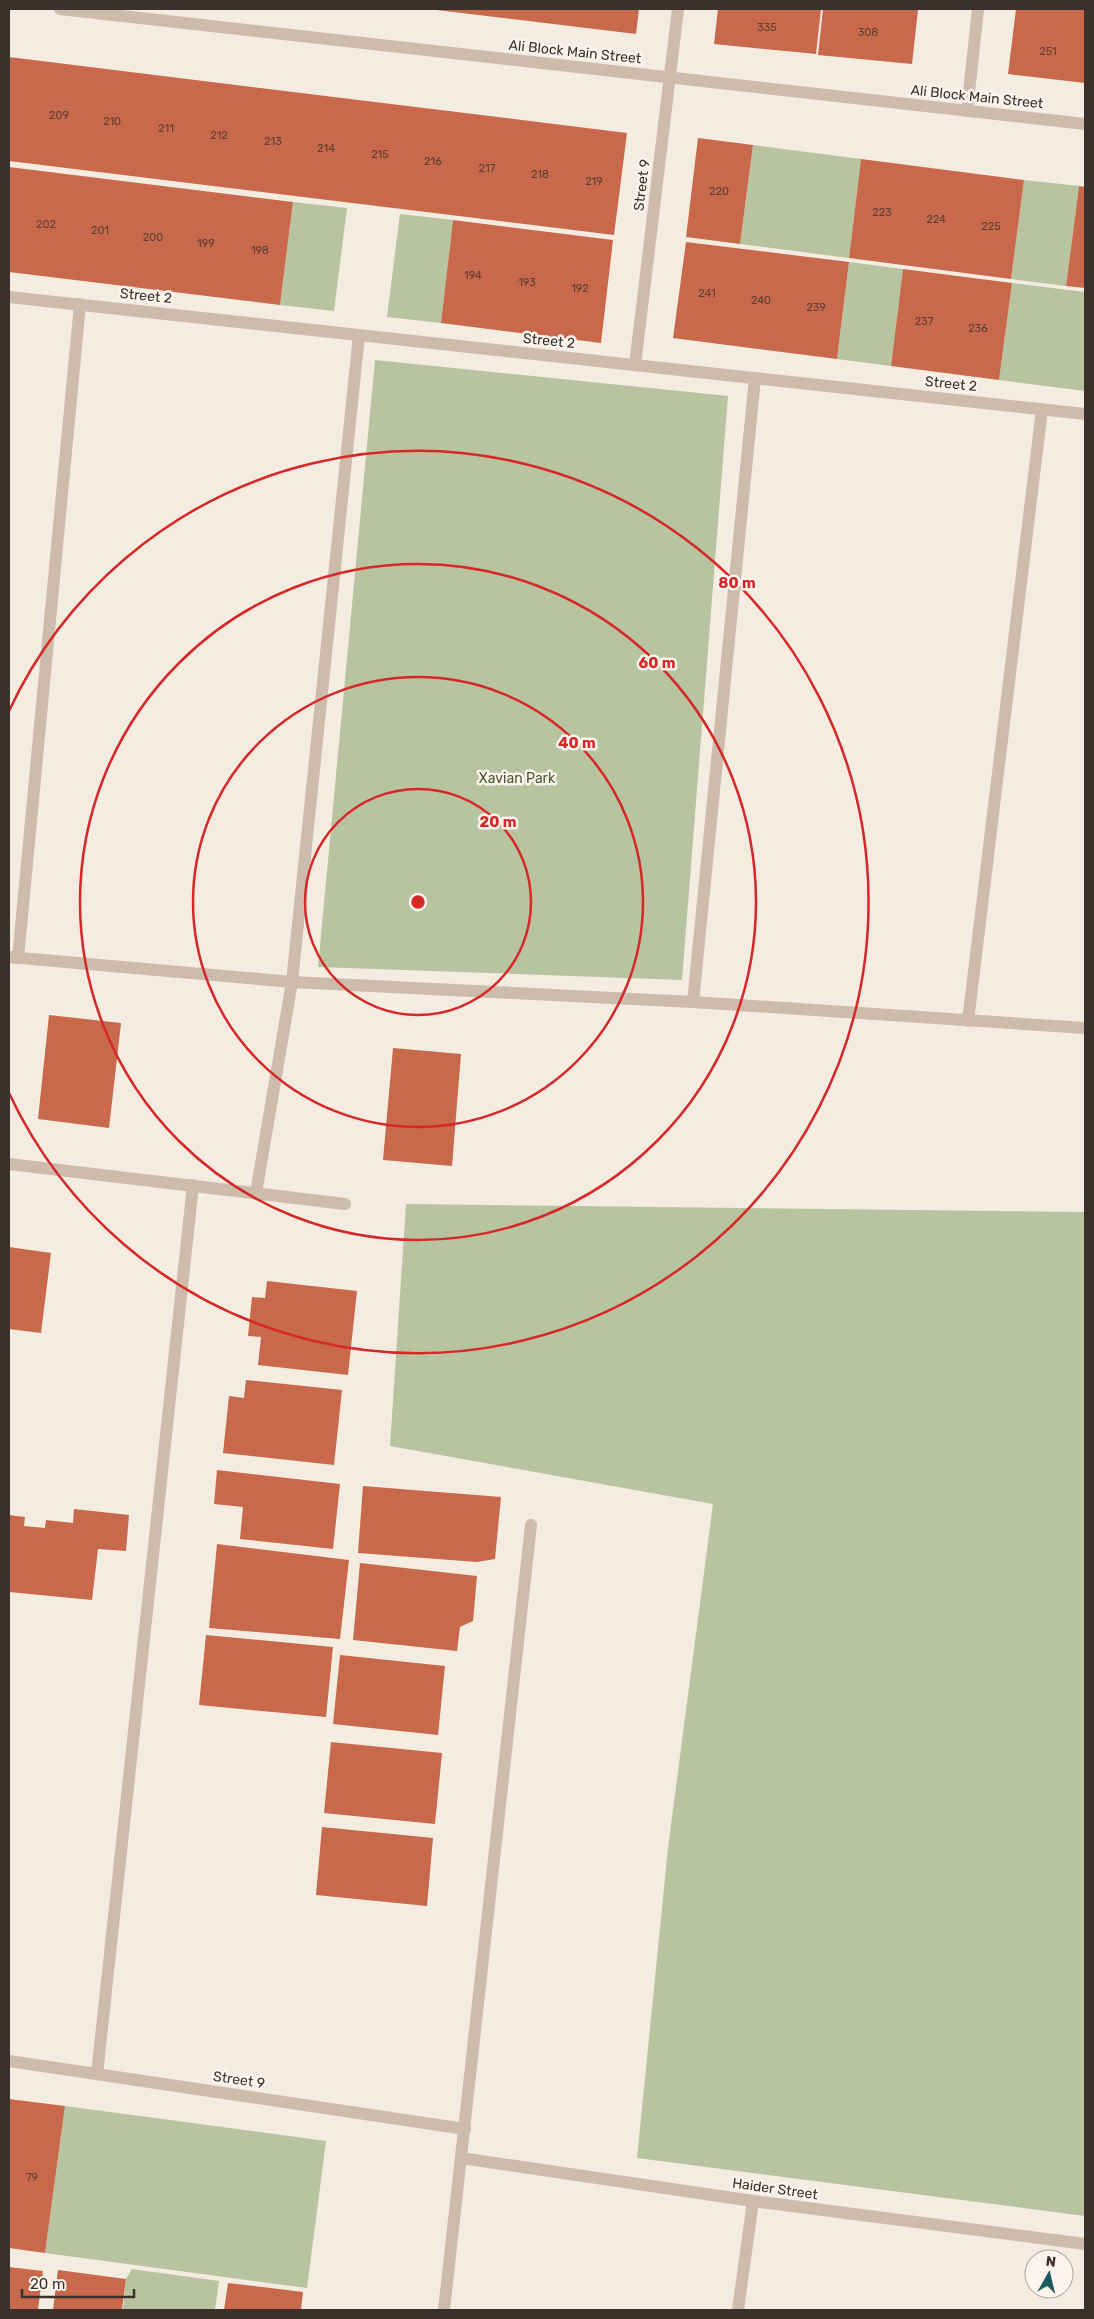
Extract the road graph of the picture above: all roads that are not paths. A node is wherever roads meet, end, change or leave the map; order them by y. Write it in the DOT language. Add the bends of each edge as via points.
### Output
graph roads {
  1 [pos="60,9"];
  2 [pos="678,9"];
  3 [pos="978,9"];
  4 [pos="671,78"];
  5 [pos="967,111"];
  6 [pos="1085,124"];
  7 [pos="9,296"];
  8 [pos="80,304"];
  9 [pos="359,335"];
  10 [pos="635,365"];
  11 [pos="756,378"];
  12 [pos="1042,409"];
  13 [pos="1085,414"];
  14 [pos="13,958"];
  15 [pos="292,982"];
  16 [pos="693,1002"];
  17 [pos="968,1021"];
  18 [pos="1085,1028"];
  19 [pos="9,1164"];
  20 [pos="194,1186"];
  21 [pos="256,1193"];
  22 [pos="345,1204"];
  23 [pos="531,1525"];
  24 [pos="9,2061"];
  25 [pos="97,2074"];
  26 [pos="465,2129"];
  27 [pos="460,2158"];
  28 [pos="753,2201"];
  29 [pos="1085,2244"];
  30 [pos="444,2310"];
  31 [pos="738,2310"];
  1 -- 4 [label="street, Ali Block Main Street"];
  2 -- 4 [label="street, Street 9"];
  3 -- 5 [label="street"];
  4 -- 5 [label="street, Ali Block Main Street"];
  4 -- 10 [label="street, Street 9"];
  5 -- 6 [label="street, Ali Block Main Street"];
  7 -- 8 [label="street, Street 2"];
  8 -- 9 [label="street, Street 2"];
  8 -- 14 [label="street"];
  9 -- 10 [label="street, Street 2"];
  9 -- 15 [label="street"];
  10 -- 11 [label="street, Street 2"];
  11 -- 12 [label="street, Street 2"];
  11 -- 16 [label="street"];
  12 -- 13 [label="street, Street 2"];
  12 -- 17 [label="street"];
  14 -- 15 [label="street"];
  15 -- 16 [label="street"];
  15 -- 21 [label="street"];
  16 -- 17 [label="street"];
  17 -- 18 [label="street"];
  19 -- 20 [label="street"];
  20 -- 21 [label="street"];
  20 -- 25 [label="street"];
  21 -- 22 [label="street"];
  23 -- 26 [label="street"];
  24 -- 25 [label="street, Street 9"];
  25 -- 26 [label="street, Street 9"];
  26 -- 27 [label="street"];
  27 -- 28 [label="street, Haider Street"];
  27 -- 30 [label="street"];
  28 -- 29 [label="street, Haider Street"];
  28 -- 31 [label="street"];
}
